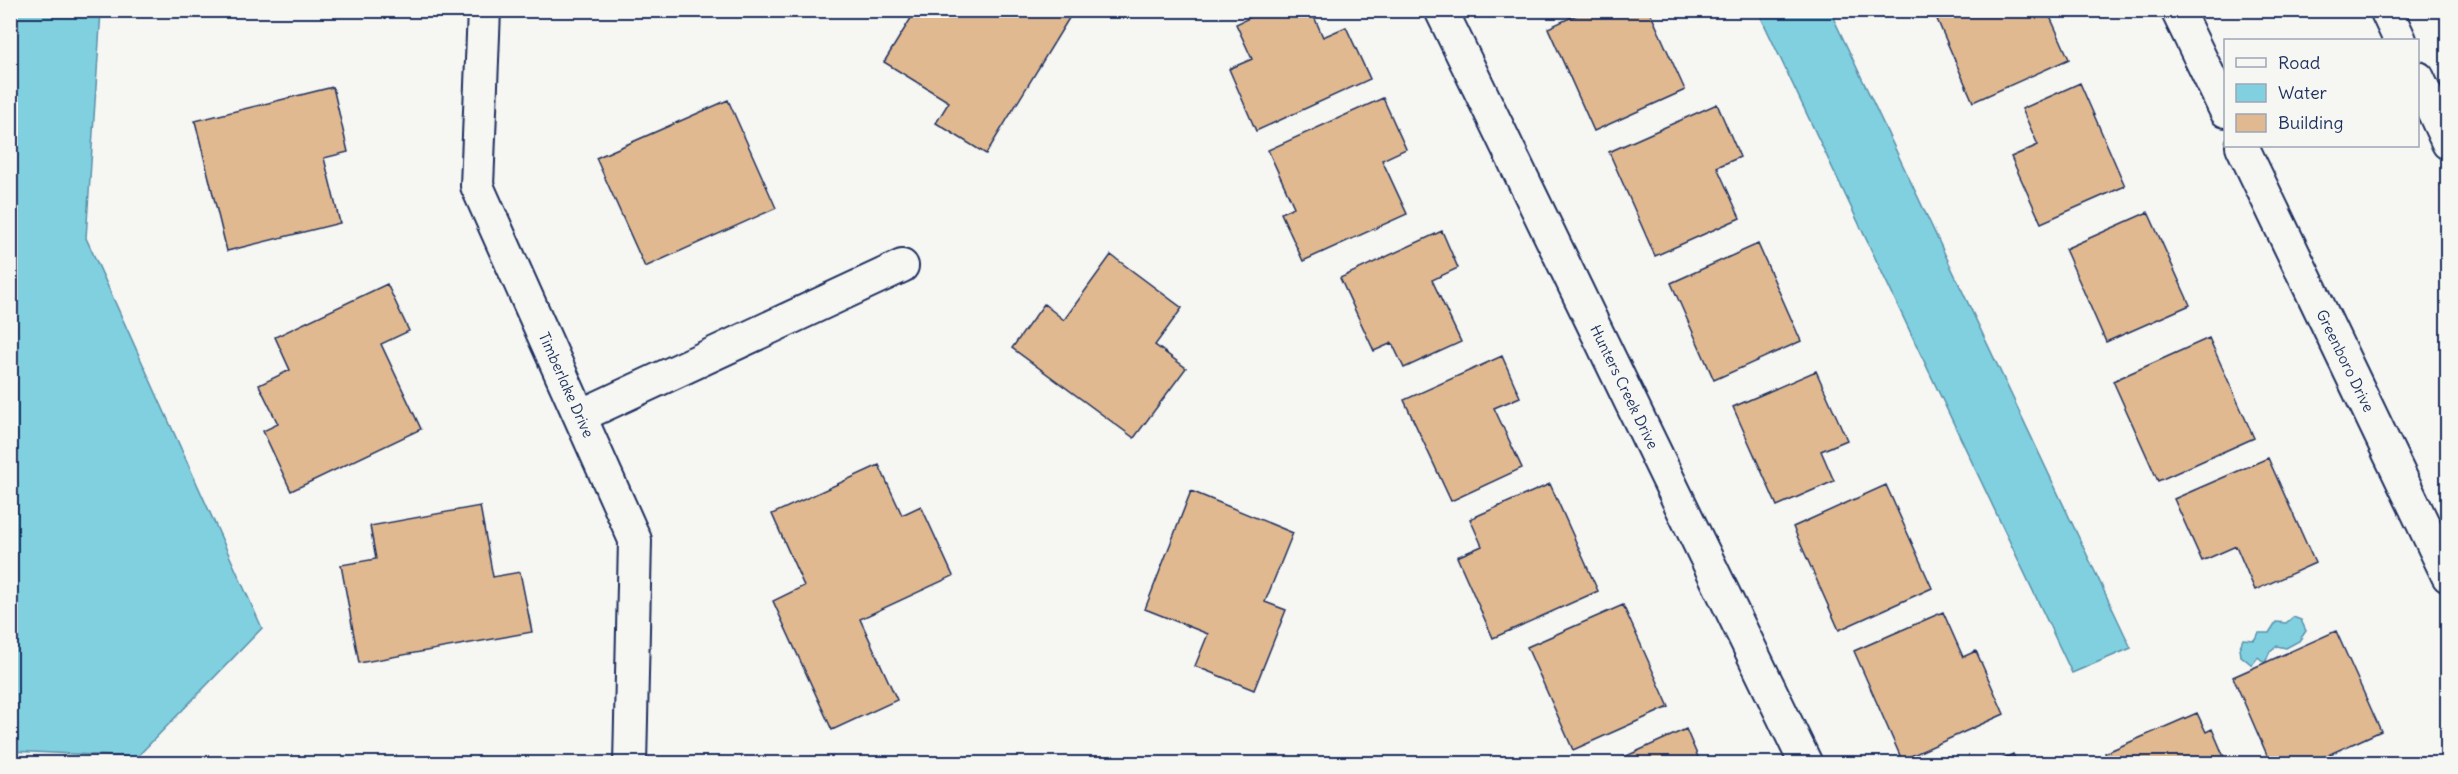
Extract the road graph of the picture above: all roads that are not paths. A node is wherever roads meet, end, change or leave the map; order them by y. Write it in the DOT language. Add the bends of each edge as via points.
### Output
graph roads {
  1 [pos="484,10"];
  2 [pos="1441,10"];
  3 [pos="2177,10"];
  4 [pos="2386,10"];
  5 [pos="2400,39"];
  6 [pos="2419,80"];
  7 [pos="2224,107"];
  8 [pos="2448,143"];
  9 [pos="2242,147"];
  10 [pos="902,266"];
  11 [pos="580,416"];
  12 [pos="2448,576"];
  13 [pos="630,764"];
  14 [pos="1806,764"];
  1 -- 11 [label="street, Timberlake Drive" via="477,186"];
  2 -- 14 [label="street, Hunters Creek Drive"];
  3 -- 7 [label="street"];
  4 -- 5 [label="street"];
  6 -- 8 [label="street"];
  9 -- 12 [label="street, Greenboro Drive"];
  10 -- 11 [label="street"];
  11 -- 13 [label="street, Timberlake Drive" via="635,540"];
}
